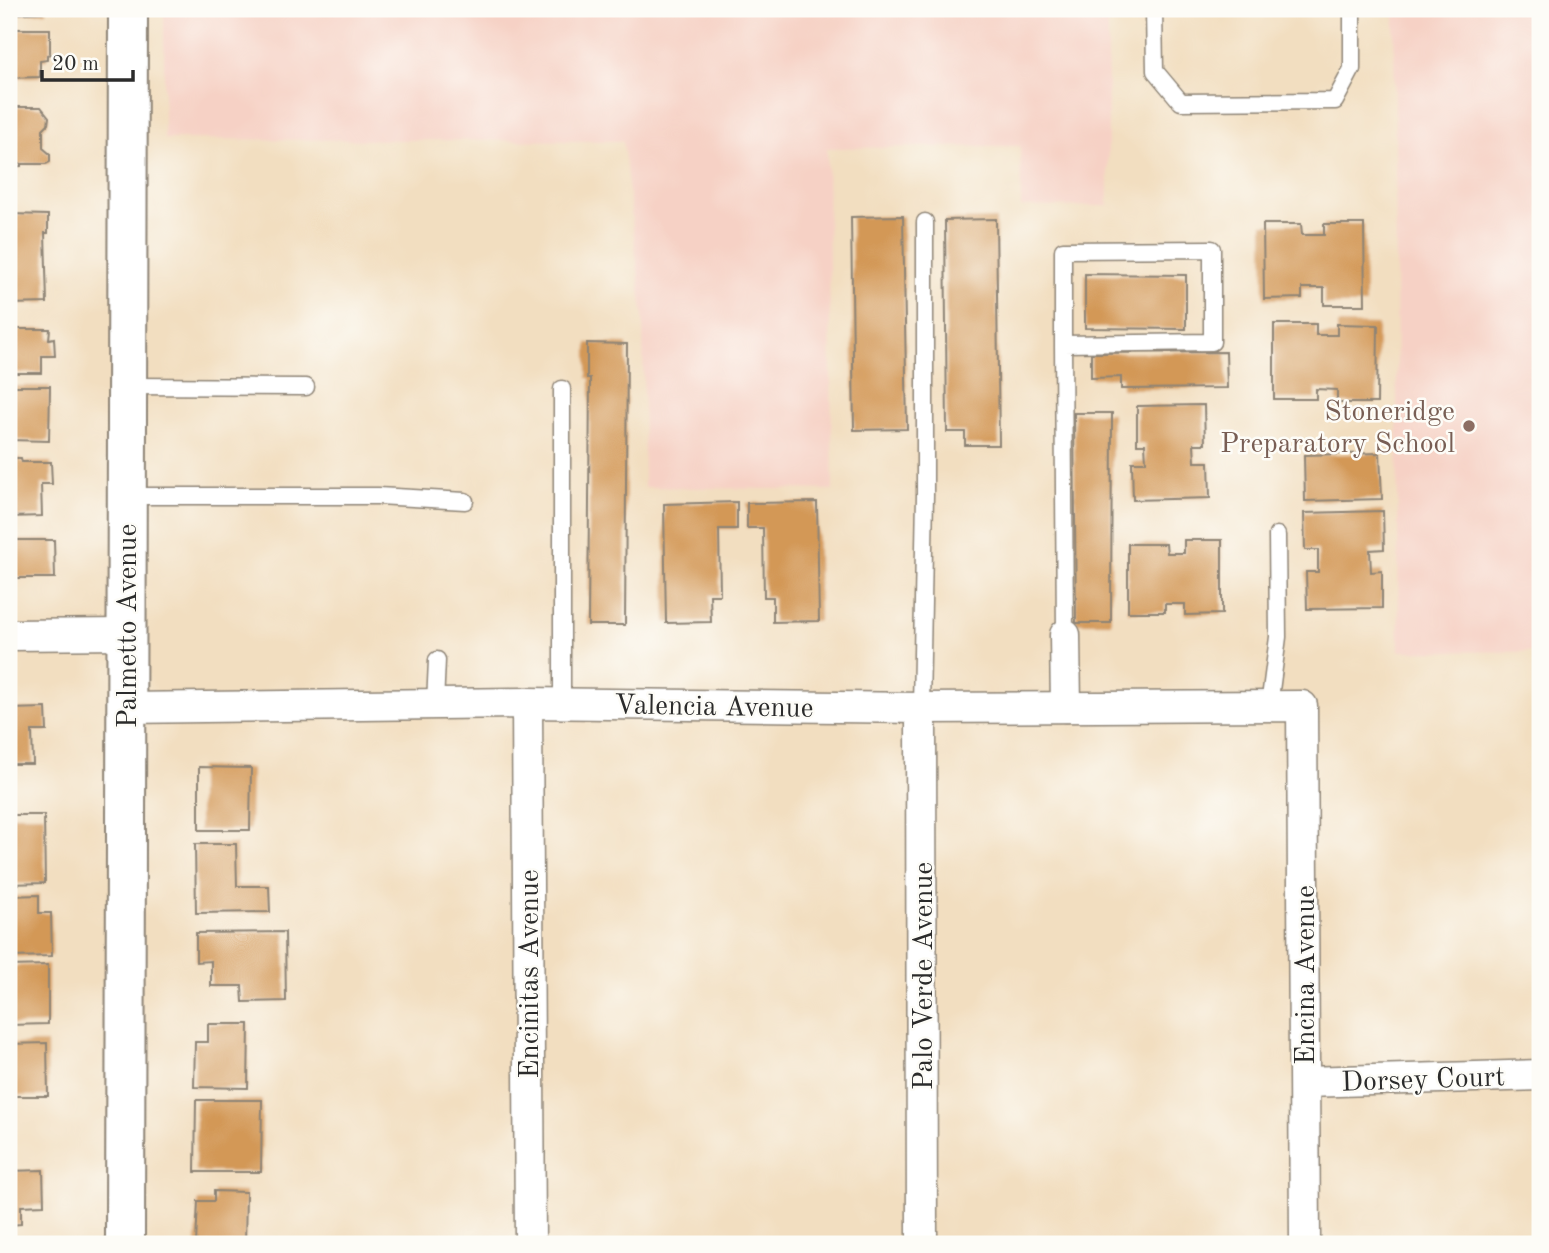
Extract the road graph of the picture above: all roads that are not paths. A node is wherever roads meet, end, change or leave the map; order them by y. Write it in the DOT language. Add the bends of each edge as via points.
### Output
graph roads {
  1 [pos="128,9"];
  2 [pos="1154,9"];
  3 [pos="1353,9"];
  4 [pos="925,222"];
  5 [pos="1063,344"];
  6 [pos="127,386"];
  7 [pos="306,387"];
  8 [pos="562,389"];
  9 [pos="126,496"];
  10 [pos="464,501"];
  11 [pos="1277,536"];
  12 [pos="126,634"];
  13 [pos="9,635"];
  14 [pos="1065,635"];
  15 [pos="437,660"];
  16 [pos="527,703"];
  17 [pos="435,704"];
  18 [pos="562,704"];
  19 [pos="1269,706"];
  20 [pos="1302,706"];
  21 [pos="1066,707"];
  22 [pos="126,708"];
  23 [pos="921,708"];
  24 [pos="1540,1075"];
  25 [pos="1305,1082"];
  26 [pos="125,1244"];
  27 [pos="530,1244"];
  28 [pos="922,1244"];
  29 [pos="1305,1244"];
  1 -- 6 [label="street, Palmetto Avenue"];
  2 -- 3 [label="lane" via="1155,71 1181,102 1335,102 1352,69"];
  4 -- 23 [label="lane"];
  5 -- 5 [label="lane" via="1212,342 1212,249 1063,250"];
  5 -- 14 [label="lane"];
  6 -- 7 [label="lane"];
  6 -- 9 [label="street, Palmetto Avenue"];
  8 -- 18 [label="lane"];
  9 -- 10 [label="lane" via="378,496"];
  9 -- 12 [label="street, Palmetto Avenue"];
  11 -- 19 [label="lane" via="1278,637"];
  12 -- 13 [label="street"];
  12 -- 22 [label="street, Palmetto Avenue"];
  14 -- 21 [label="street"];
  15 -- 17 [label="lane"];
  16 -- 17 [label="street, Valencia Avenue"];
  16 -- 18 [label="street, Valencia Avenue"];
  16 -- 27 [label="street, Encinitas Avenue"];
  17 -- 22 [label="street, Valencia Avenue"];
  18 -- 23 [label="street, Valencia Avenue"];
  19 -- 20 [label="street, Valencia Avenue"];
  19 -- 21 [label="street, Valencia Avenue"];
  20 -- 25 [label="street, Encina Avenue"];
  21 -- 23 [label="street, Valencia Avenue"];
  22 -- 26 [label="street, Palmetto Avenue"];
  23 -- 28 [label="street, Palo Verde Avenue"];
  24 -- 25 [label="street, Dorsey Court"];
  25 -- 29 [label="street, Encina Avenue"];
}
